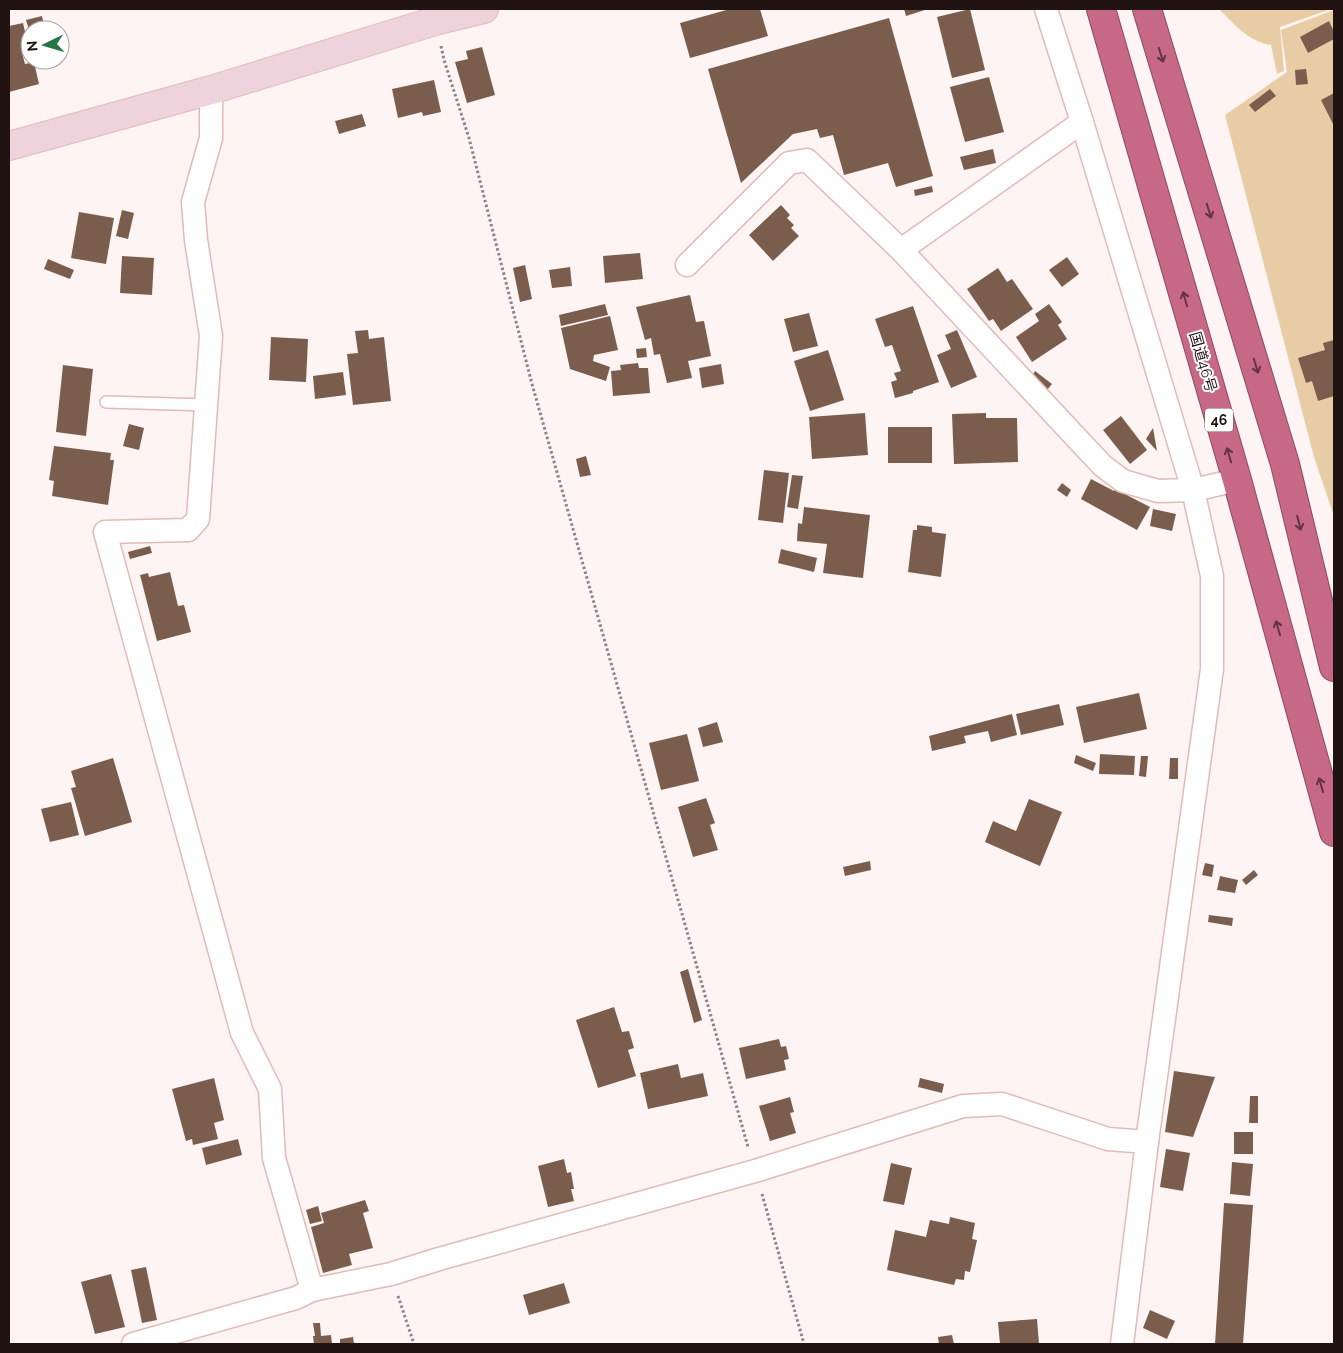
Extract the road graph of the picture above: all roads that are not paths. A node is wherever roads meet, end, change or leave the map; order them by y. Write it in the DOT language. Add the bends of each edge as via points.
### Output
graph roads {
  1 [pos="484,9"];
  2 [pos="1046,9"];
  3 [pos="1101,9"];
  4 [pos="1147,9"];
  5 [pos="211,90"];
  6 [pos="1082,122"];
  7 [pos="9,146"];
  8 [pos="901,250"];
  9 [pos="686,265"];
  10 [pos="106,402"];
  11 [pos="207,405"];
  12 [pos="1236,480"];
  13 [pos="1193,490"];
  14 [pos="1334,666"];
  15 [pos="1334,832"];
  16 [pos="1147,1142"];
  17 [pos="312,1290"];
  18 [pos="133,1344"];
  19 [pos="1122,1344"];
  1 -- 5 [label="street"];
  2 -- 6 [label="street"];
  12 -- 3 [label="highway, 国道46号 / 46, one-way"];
  4 -- 14 [label="highway, one-way" via="1285,464"];
  5 -- 7 [label="street"];
  5 -- 11 [label="street" via="211,138 193,202 211,336"];
  6 -- 8 [label="street"];
  6 -- 13 [label="street"];
  8 -- 9 [label="street" via="806,160 789,163"];
  8 -- 13 [label="street" via="1104,466 1123,480 1158,491"];
  10 -- 11 [label="lane"];
  11 -- 17 [label="street" via="198,519 188,530 105,532 242,1033 270,1089 274,1158"];
  12 -- 13 [label="street"];
  15 -- 12 [label="highway, 国道46号 / 46, one-way"];
  13 -- 16 [label="street" via="1212,576 1212,669"];
  16 -- 17 [label="street" via="1108,1139 1002,1104 963,1106 755,1170 391,1274"];
  16 -- 19 [label="street"];
  17 -- 18 [label="street" via="296,1298"];
}
